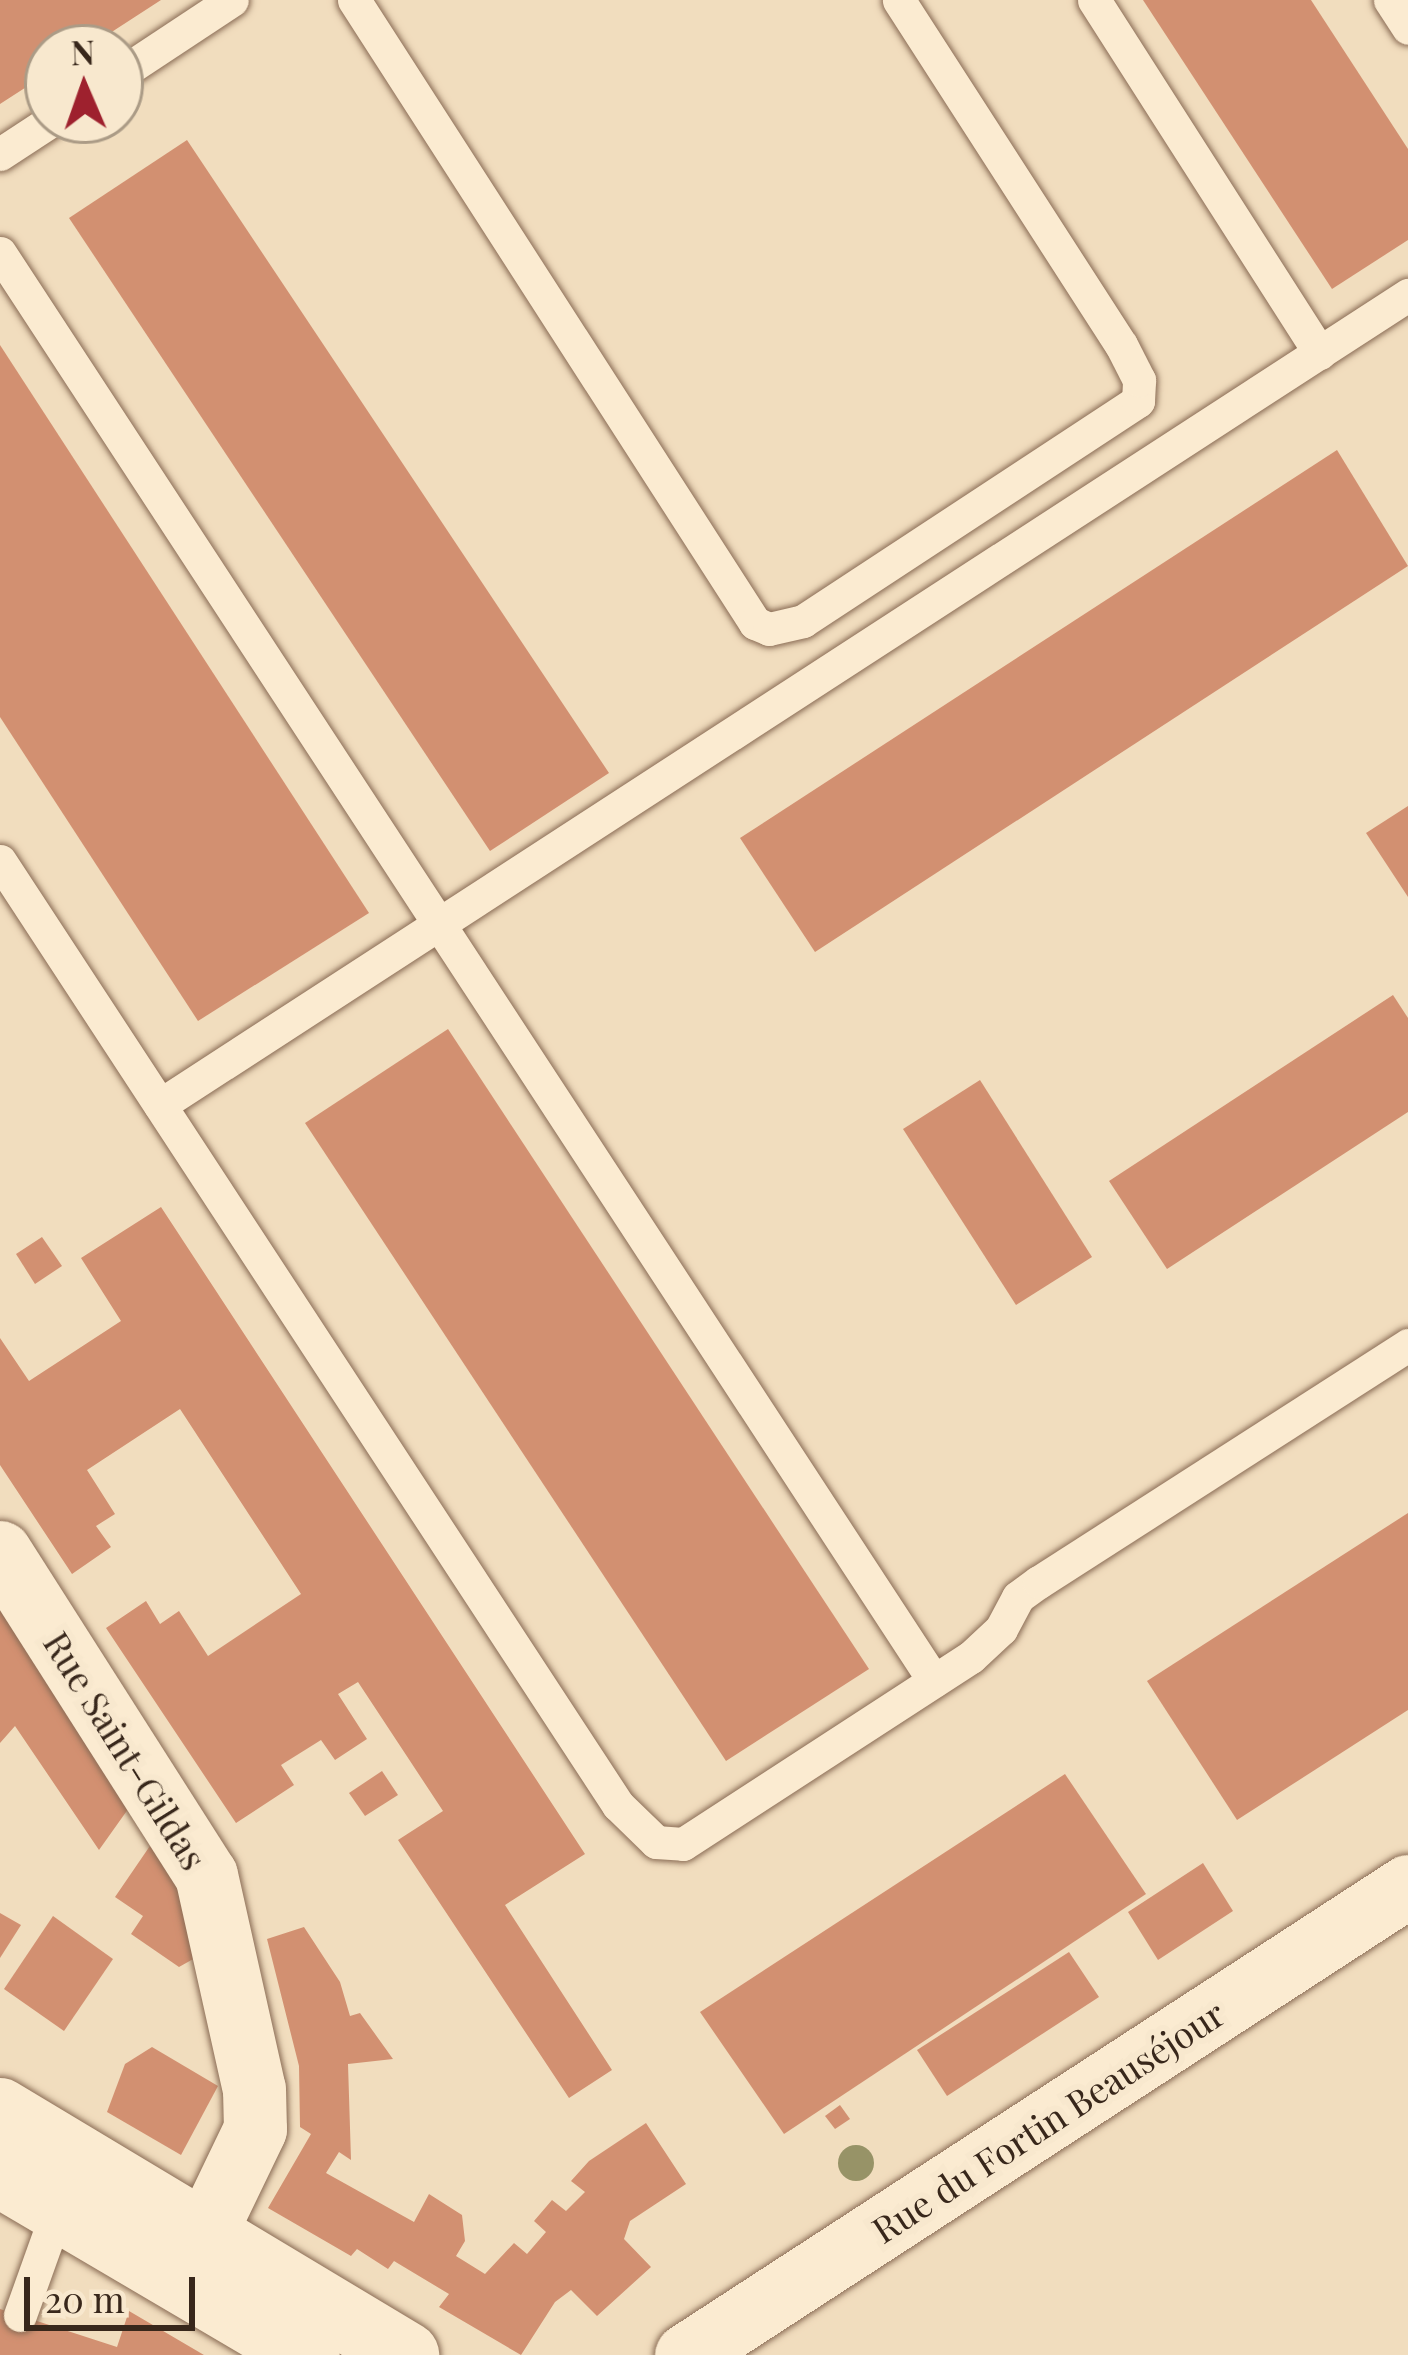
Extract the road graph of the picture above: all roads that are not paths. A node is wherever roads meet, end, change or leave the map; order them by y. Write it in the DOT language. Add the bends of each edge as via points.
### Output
graph roads {
  1 [pos="232,0"];
  2 [pos="354,0"];
  3 [pos="899,0"];
  4 [pos="1094,0"];
  5 [pos="1390,0"];
  6 [pos="1408,28"];
  7 [pos="144,58"];
  8 [pos="0,253"];
  9 [pos="1408,295"];
  10 [pos="1320,353"];
  11 [pos="0,861"];
  12 [pos="441,922"];
  13 [pos="160,1105"];
  14 [pos="1408,1345"];
  15 [pos="0,1552"];
  16 [pos="934,1681"];
  17 [pos="1408,1886"];
  18 [pos="0,2111"];
  19 [pos="0,2174"];
  20 [pos="74,2217"];
  21 [pos="194,2257"];
  22 [pos="20,2315"];
  23 [pos="307,2355"];
  24 [pos="406,2355"];
  25 [pos="686,2355"];
  1 -- 7 [label="lane"];
  2 -- 3 [label="lane" via="755,623 769,629 803,621 1138,401 1139,380 1121,345"];
  4 -- 10 [label="lane"];
  5 -- 6 [label="lane"];
  8 -- 12 [label="lane"];
  9 -- 10 [label="lane"];
  10 -- 12 [label="lane"];
  11 -- 13 [label="lane"];
  12 -- 13 [label="lane"];
  12 -- 16 [label="lane"];
  13 -- 16 [label="lane" via="618,1805 656,1842 683,1844"];
  14 -- 16 [label="lane" via="1039,1582 1018,1597 1001,1629"];
  15 -- 21 [label="street, Rue Saint-Gildas" via="206,1875 254,2089 255,2129"];
  17 -- 25 [label="street, Rue du Fortin Beauséjour"];
  18 -- 21 [label="main road"];
  19 -- 20 [label="main road"];
  20 -- 21 [label="main road"];
  20 -- 22 [label="lane"];
  21 -- 23 [label="main road"];
  21 -- 24 [label="main road"];
}
